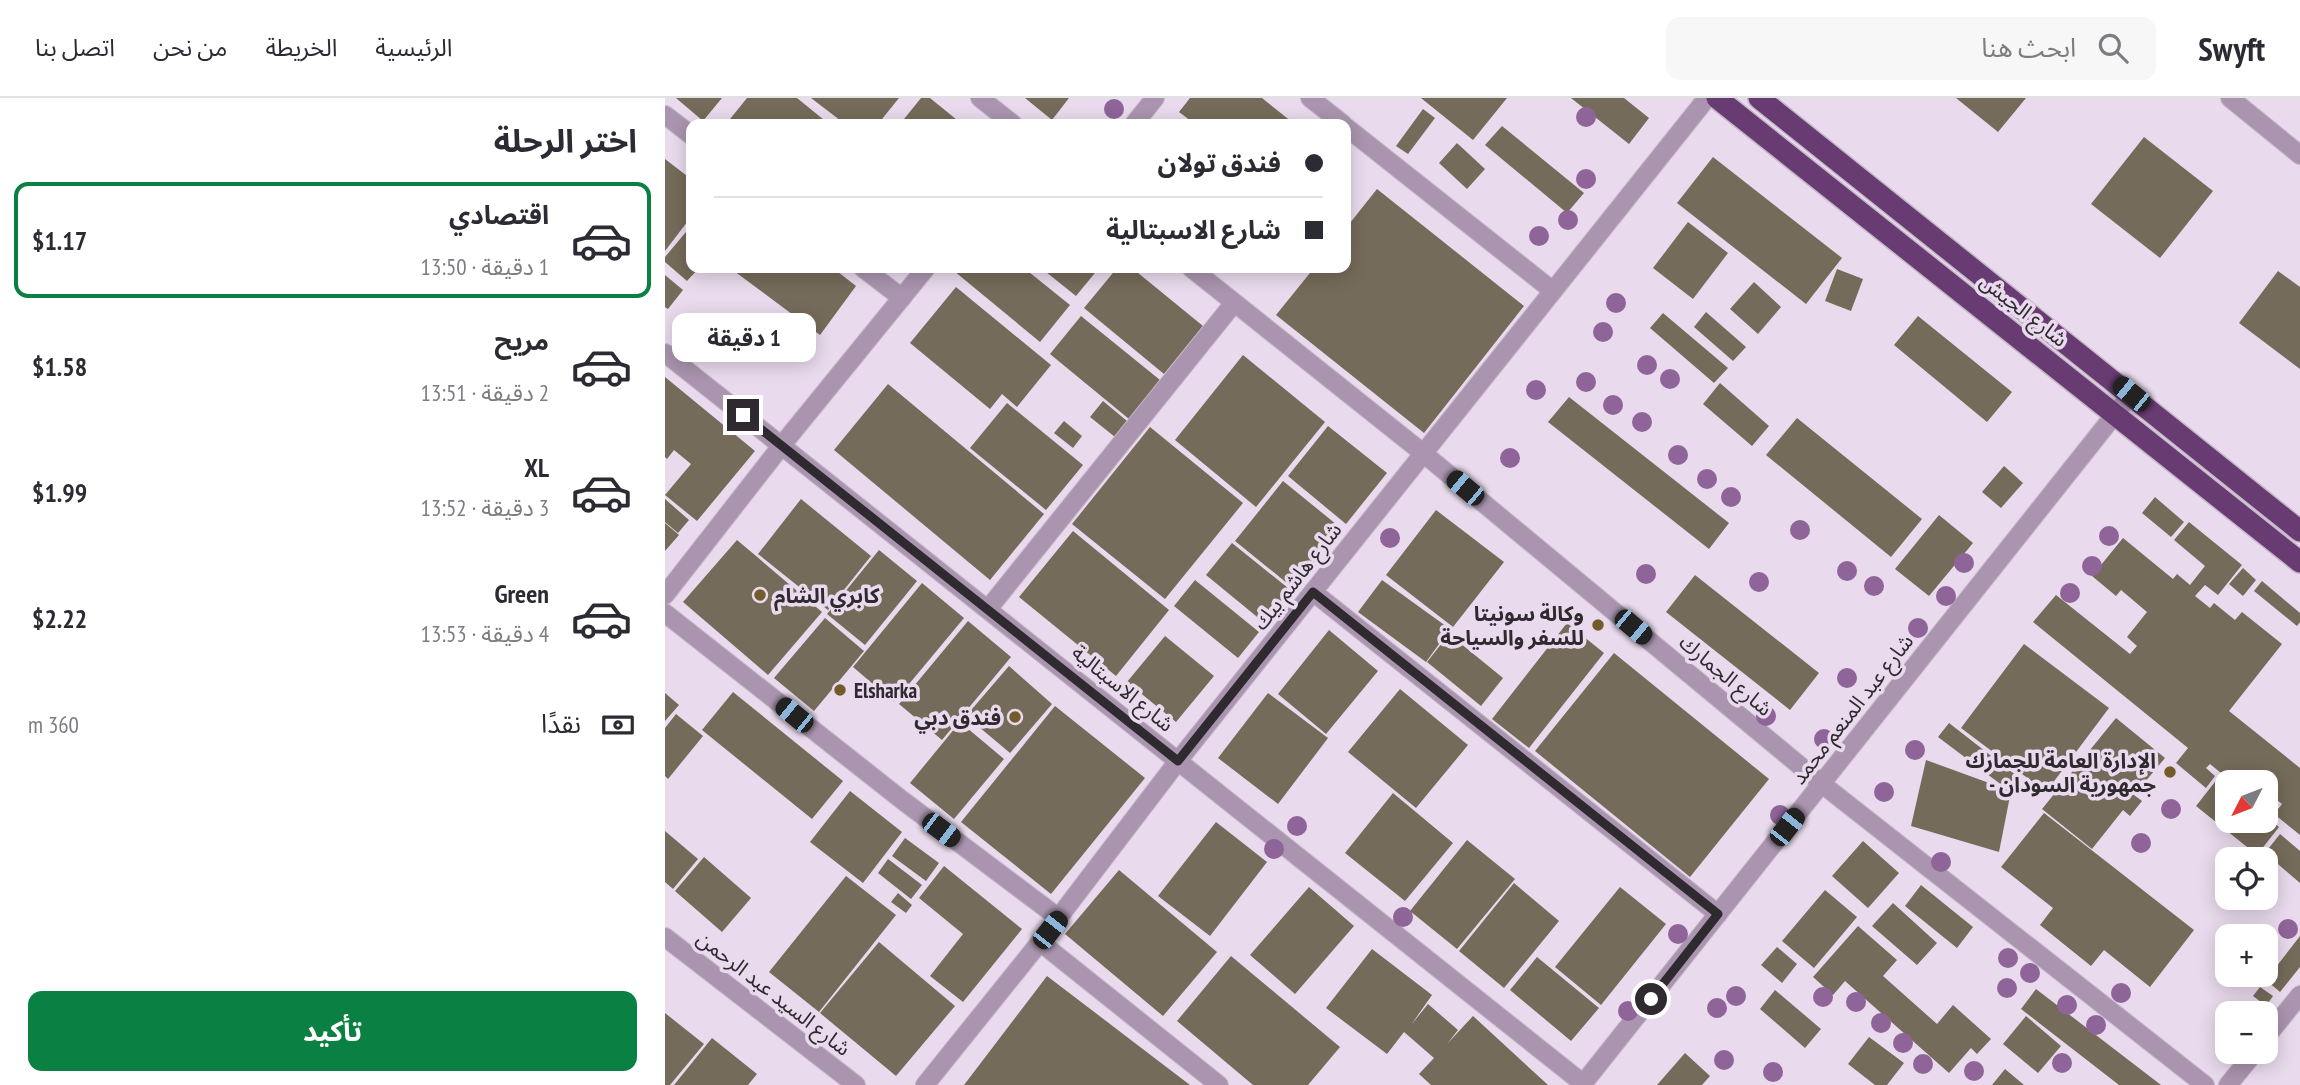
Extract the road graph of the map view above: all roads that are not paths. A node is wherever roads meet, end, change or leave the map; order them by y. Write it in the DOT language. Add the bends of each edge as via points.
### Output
graph roads {
  1 [pos="980,98"];
  2 [pos="1155,98"];
  3 [pos="1310,98"];
  4 [pos="1707,98"];
  5 [pos="1717,98"];
  6 [pos="1759,98"];
  7 [pos="2230,98"];
  8 [pos="665,115"];
  9 [pos="1007,119"];
  10 [pos="1138,119"];
  11 [pos="1336,119"];
  12 [pos="686,131"];
  13 [pos="1351,131"];
  14 [pos="2300,155"];
  15 [pos="870,273"];
  16 [pos="922,273"];
  17 [pos="1197,273"];
  18 [pos="1553,291"];
  19 [pos="902,298"];
  20 [pos="1234,303"];
  21 [pos="665,353"];
  22 [pos="2131,394"];
  23 [pos="2116,414"];
  24 [pos="782,445"];
  25 [pos="1423,453"];
  26 [pos="2300,531"];
  27 [pos="2300,562"];
  28 [pos="1313,592"];
  29 [pos="665,595"];
  30 [pos="988,610"];
  31 [pos="665,613"];
  32 [pos="1178,761"];
  33 [pos="1822,784"];
  34 [pos="1718,914"];
  35 [pos="1059,918"];
  36 [pos="665,937"];
  37 [pos="1040,942"];
  38 [pos="2300,995"];
  39 [pos="2278,1022"];
  40 [pos="2245,1064"];
  41 [pos="1584,1084"];
  42 [pos="856,1085"];
  43 [pos="925,1085"];
  44 [pos="1219,1085"];
  45 [pos="2205,1085"];
  46 [pos="2228,1085"];
  1 -- 9 [label="street"];
  2 -- 10 [label="street"];
  3 -- 11 [label="street"];
  4 -- 18 [label="street, شارع هاشم بيك"];
  5 -- 23 [label="highway, شارع الجيش"];
  6 -- 22 [label="highway, شارع الجيش"];
  7 -- 14 [label="street"];
  8 -- 12 [label="street"];
  13 -- 18 [label="street"];
  15 -- 19 [label="street"];
  16 -- 19 [label="street"];
  17 -- 20 [label="street, شارع الجمارك"];
  18 -- 25 [label="street, شارع هاشم بيك"];
  19 -- 24 [label="street"];
  20 -- 25 [label="street, شارع الجمارك"];
  20 -- 30 [label="street"];
  21 -- 24 [label="street, شارع الاسبتالية"];
  22 -- 23 [label="street, شارع عبد المنعم محمد"];
  22 -- 26 [label="highway, شارع الجيش"];
  23 -- 27 [label="highway, شارع الجيش"];
  23 -- 33 [label="street, شارع عبد المنعم محمد"];
  24 -- 29 [label="street"];
  24 -- 30 [label="street, شارع الاسبتالية"];
  25 -- 28 [label="street, شارع هاشم بيك"];
  25 -- 33 [label="street, شارع الجمارك"];
  28 -- 32 [label="street, شارع هاشم بيك"];
  28 -- 34 [label="street"];
  30 -- 32 [label="street, شارع الاسبتالية"];
  31 -- 35 [label="street"];
  32 -- 35 [label="street, شارع هاشم بيك"];
  32 -- 41 [label="street, شارع الاسبتالية"];
  33 -- 34 [label="street, شارع عبد المنعم محمد"];
  33 -- 45 [label="street, شارع الجمارك"];
  34 -- 41 [label="street, شارع عبد المنعم محمد"];
  35 -- 37 [label="street, شارع هاشم بيك"];
  36 -- 42 [label="street, شارع السيد عبد الرحمن"];
  37 -- 43 [label="street, شارع هاشم بيك"];
  37 -- 44 [label="street"];
  38 -- 39 [label="street"];
  40 -- 46 [label="street"];
}
